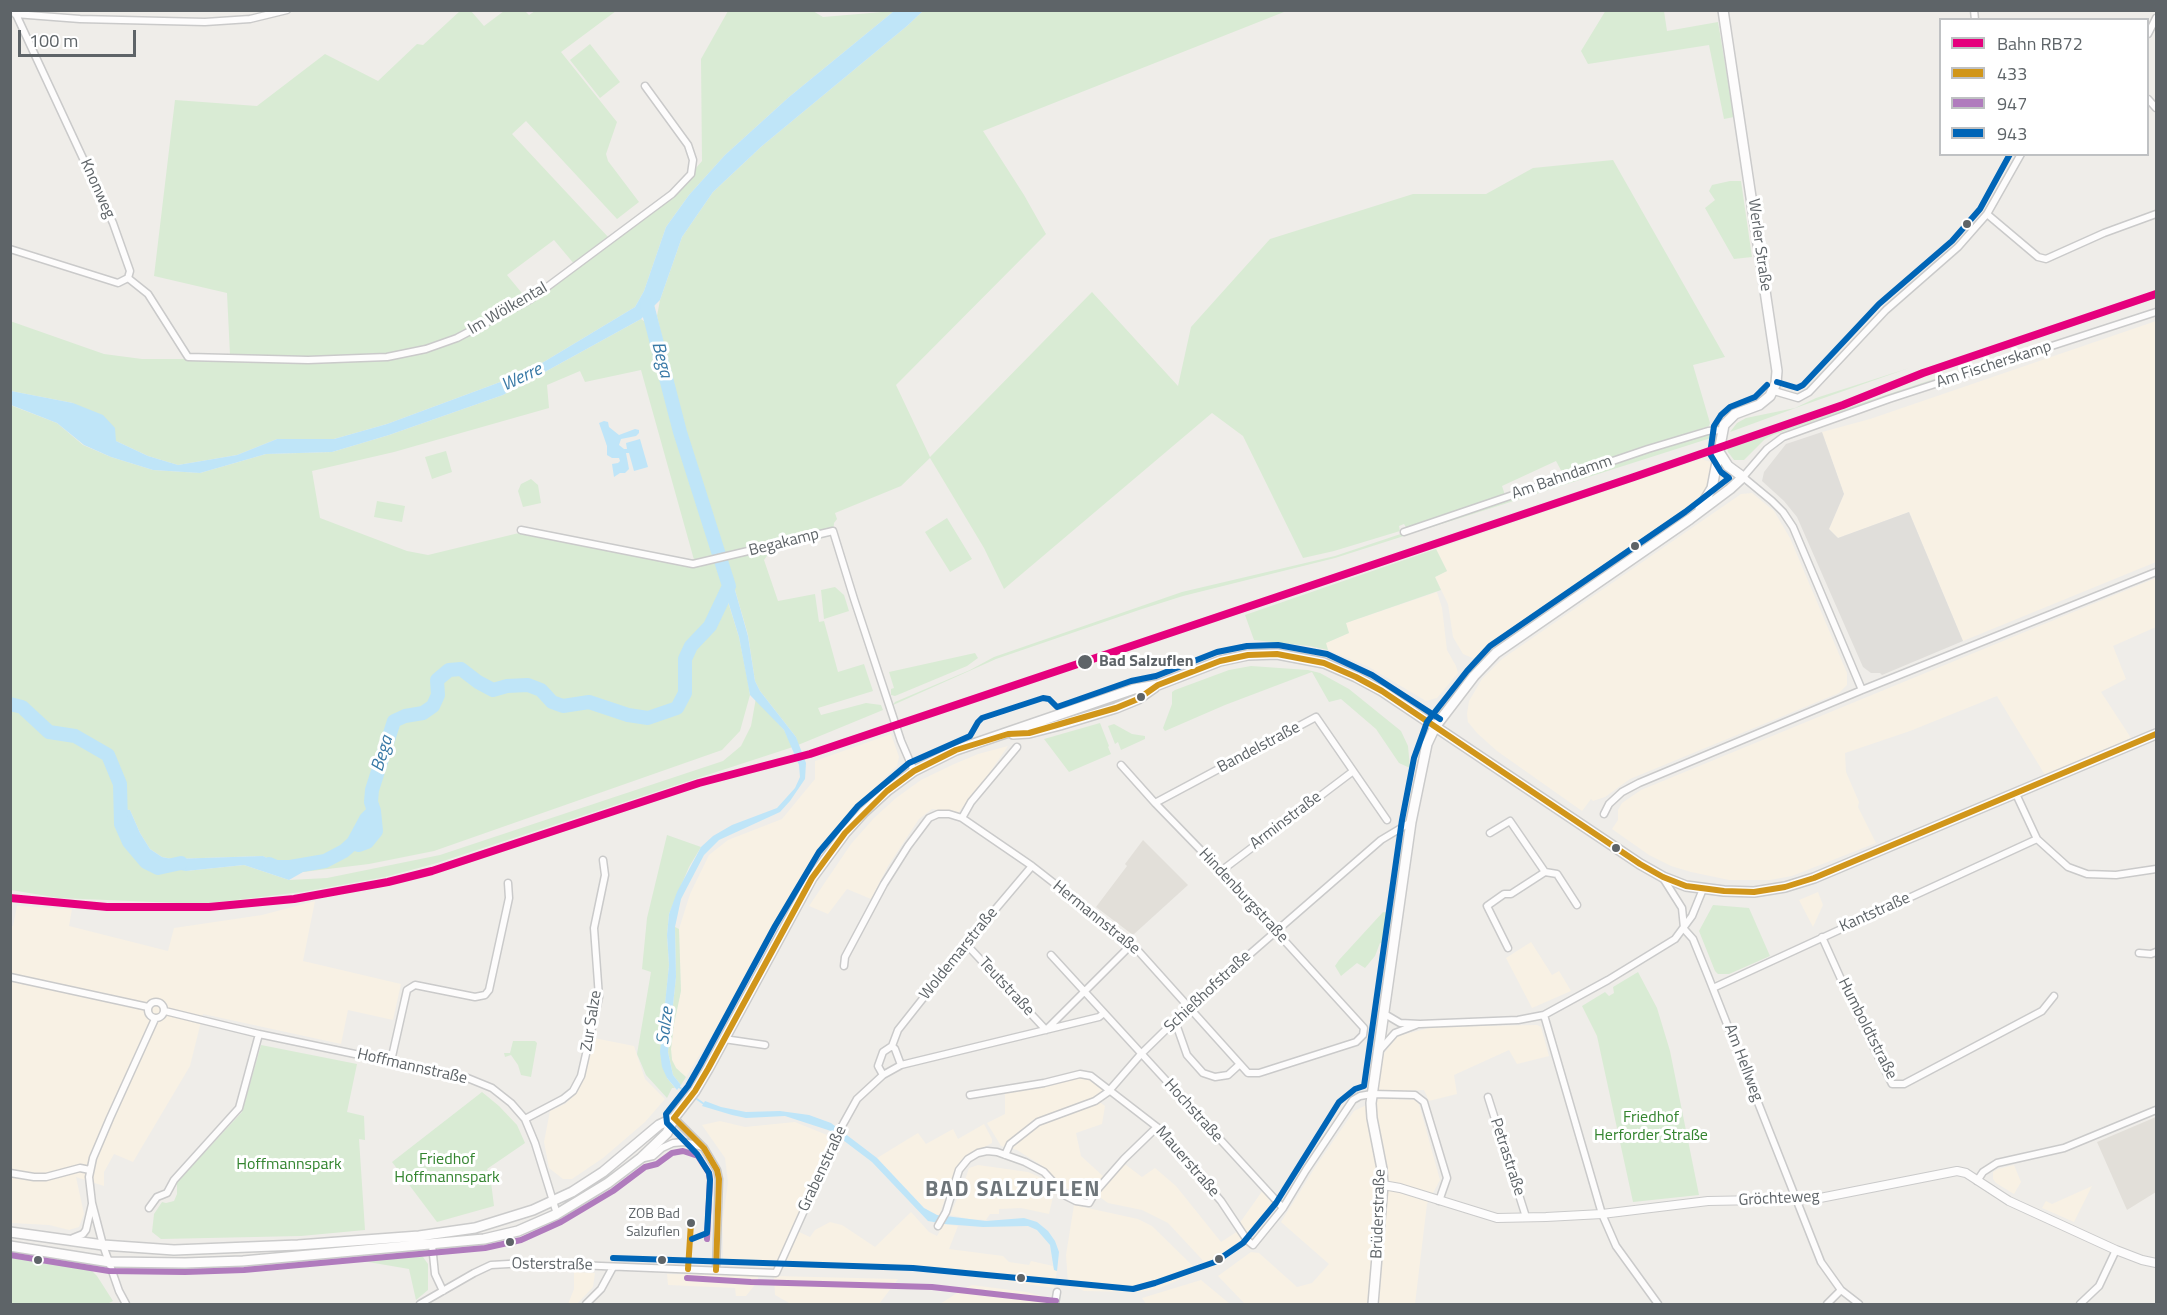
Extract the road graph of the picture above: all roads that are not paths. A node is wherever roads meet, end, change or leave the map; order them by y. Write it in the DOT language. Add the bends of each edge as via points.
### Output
graph roads {
  1 [pos="287,10"];
  2 [pos="1722,10"];
  3 [pos="14,12"];
  4 [pos="2157,18"];
  5 [pos="2149,32"];
  6 [pos="645,86"];
  7 [pos="2020,156"];
  8 [pos="1987,214"];
  9 [pos="2157,214"];
  10 [pos="10,249"];
  11 [pos="128,278"];
  12 [pos="2157,312"];
  13 [pos="1774,391"];
  14 [pos="1722,430"];
  15 [pos="1719,452"];
  16 [pos="1743,477"];
  17 [pos="1690,519"];
  18 [pos="521,530"];
  19 [pos="1404,532"];
  20 [pos="2157,572"];
  21 [pos="1862,690"];
  22 [pos="1435,727"];
  23 [pos="2157,734"];
  24 [pos="1017,747"];
  25 [pos="1121,765"];
  26 [pos="914,771"];
  27 [pos="1352,772"];
  28 [pos="2016,794"];
  29 [pos="1155,803"];
  30 [pos="1604,814"];
  31 [pos="962,818"];
  32 [pos="1388,820"];
  33 [pos="1411,822"];
  34 [pos="1490,833"];
  35 [pos="2037,839"];
  36 [pos="603,860"];
  37 [pos="1032,866"];
  38 [pos="2156,868"];
  39 [pos="1221,871"];
  40 [pos="1545,872"];
  41 [pos="1663,877"];
  42 [pos="508,884"];
  43 [pos="1703,889"];
  44 [pos="1577,905"];
  45 [pos="1684,929"];
  46 [pos="1275,930"];
  47 [pos="1822,937"];
  48 [pos="966,944"];
  49 [pos="1132,944"];
  50 [pos="1509,948"];
  51 [pos="2157,952"];
  52 [pos="2139,953"];
  53 [pos="1051,956"];
  54 [pos="844,966"];
  55 [pos="10,977"];
  56 [pos="1713,988"];
  57 [pos="1083,990"];
  58 [pos="2054,996"];
  59 [pos="148,1007"];
  60 [pos="1189,1007"];
  61 [pos="165,1011"];
  62 [pos="1104,1013"];
  63 [pos="1383,1013"];
  64 [pos="1544,1015"];
  65 [pos="155,1018"];
  66 [pos="1175,1021"];
  67 [pos="1420,1024"];
  68 [pos="1046,1030"];
  69 [pos="259,1034"];
  70 [pos="724,1039"];
  71 [pos="765,1045"];
  72 [pos="892,1046"];
  73 [pos="1377,1053"];
  74 [pos="1141,1054"];
  75 [pos="391,1061"];
  76 [pos="1240,1064"];
  77 [pos="901,1065"];
  78 [pos="883,1075"];
  79 [pos="1110,1090"];
  80 [pos="1372,1094"];
  81 [pos="970,1095"];
  82 [pos="1488,1097"];
  83 [pos="2157,1110"];
  84 [pos="674,1118"];
  85 [pos="525,1119"];
  86 [pos="1157,1127"];
  87 [pos="704,1148"];
  88 [pos="1005,1155"];
  89 [pos="641,1158"];
  90 [pos="90,1170"];
  91 [pos="10,1173"];
  92 [pos="1977,1181"];
  93 [pos="1383,1185"];
  94 [pos="1439,1201"];
  95 [pos="1796,1201"];
  96 [pos="552,1202"];
  97 [pos="92,1203"];
  98 [pos="149,1208"];
  99 [pos="1283,1208"];
  100 [pos="557,1214"];
  101 [pos="1602,1214"];
  102 [pos="1526,1217"];
  103 [pos="938,1226"];
  104 [pos="10,1232"];
  105 [pos="69,1240"];
  106 [pos="103,1245"];
  107 [pos="432,1245"];
  108 [pos="10,1246"];
  109 [pos="2116,1250"];
  110 [pos="110,1262"];
  111 [pos="2157,1263"];
  112 [pos="613,1267"];
  113 [pos="716,1270"];
  114 [pos="776,1273"];
  115 [pos="1841,1290"];
  116 [pos="443,1291"];
  117 [pos="1057,1292"];
  118 [pos="126,1305"];
  119 [pos="420,1305"];
  120 [pos="586,1305"];
  121 [pos="1055,1305"];
  122 [pos="1373,1305"];
  123 [pos="1658,1305"];
  124 [pos="1827,1305"];
  125 [pos="1859,1305"];
  126 [pos="2080,1305"];
  1 -- 3 [label="street" via="250,19 205,22 80,19"];
  2 -- 13 [label="main road, Werler Straße" via="1777,371"];
  3 -- 11 [label="street, Knonweg" via="112,223 130,271"];
  4 -- 5 [label="street"];
  6 -- 11 [label="street, Im Wölkental" via="688,145 693,159 691,174 672,194 531,299 457,338 387,357 188,357 148,294"];
  7 -- 8 [label="street"];
  8 -- 9 [label="street" via="2038,257 2046,259"];
  8 -- 13 [label="street" via="1958,247 1886,310 1809,392 1798,398"];
  10 -- 11 [label="street" via="118,284"];
  12 -- 16 [label="street, Am Fischerskamp" via="1783,437"];
  13 -- 14 [label="main road" via="1759,405 1735,414"];
  14 -- 15 [label="main road"];
  14 -- 19 [label="street, Am Bahndamm" via="1648,449"];
  15 -- 16 [label="main road" via="1728,466"];
  15 -- 17 [label="main road" via="1712,488"];
  16 -- 17 [label="main road"];
  16 -- 21 [label="street" via="1772,501 1793,527"];
  17 -- 22 [label="main road" via="1496,653"];
  18 -- 26 [label="street, Begakamp" via="693,564 833,531"];
  20 -- 21 [label="street"];
  21 -- 30 [label="street" via="1639,783 1622,792"];
  22 -- 26 [label="main road" via="1368,683 1324,663 1277,654 1248,655 1203,666 1158,685 1138,699 1082,720 1008,734 956,750"];
  22 -- 33 [label="main road" via="1423,760"];
  22 -- 41 [label="main road"];
  23 -- 28 [label="main road"];
  24 -- 31 [label="street"];
  25 -- 29 [label="street, Hindenburgstraße"];
  26 -- 70 [label="main road" via="864,812 826,857"];
  27 -- 29 [label="street, Bandelstraße" via="1316,717"];
  27 -- 32 [label="street, Bandelstraße"];
  27 -- 39 [label="street, Arminstraße"];
  28 -- 35 [label="street"];
  28 -- 43 [label="main road" via="1785,887 1754,892"];
  29 -- 39 [label="street, Hindenburgstraße"];
  31 -- 37 [label="street, Hermannstraße"];
  31 -- 54 [label="street" via="949,814 929,818 884,884 845,957"];
  33 -- 46 [label="street, Schießhofstraße" via="1381,840"];
  33 -- 63 [label="main road"];
  34 -- 40 [label="street" via="1510,821"];
  35 -- 38 [label="street" via="2068,867 2087,874 2116,875"];
  35 -- 47 [label="street, Kantstraße"];
  36 -- 85 [label="street, Zur Salze" via="605,874 594,928 599,997 581,1076 563,1099"];
  37 -- 48 [label="street, Woldemarstraße"];
  37 -- 49 [label="street, Hermannstraße"];
  39 -- 46 [label="street, Hindenburgstraße"];
  40 -- 44 [label="street" via="1557,874"];
  40 -- 50 [label="street" via="1487,906"];
  41 -- 43 [label="main road"];
  41 -- 45 [label="street, Am Hellweg" via="1682,908"];
  42 -- 75 [label="street" via="509,898 489,990 475,997 415,985 407,990"];
  43 -- 45 [label="street"];
  45 -- 56 [label="street, Am Hellweg" via="1693,939"];
  45 -- 64 [label="street" via="1662,948"];
  46 -- 60 [label="street, Schießhofstraße"];
  46 -- 76 [label="street, Hindenburgstraße" via="1364,1028 1363,1035 1356,1042 1259,1073 1248,1073"];
  47 -- 56 [label="street, Kantstraße"];
  47 -- 58 [label="street, Humboldtstraße" via="1892,1084 1904,1084 2042,1011"];
  48 -- 68 [label="street, Teutstraße"];
  48 -- 72 [label="street, Woldemarstraße" via="898,1030"];
  49 -- 57 [label="street"];
  49 -- 60 [label="street, Hermannstraße"];
  51 -- 52 [label="street"];
  53 -- 57 [label="street, Hochstraße"];
  55 -- 59 [label="street"];
  56 -- 95 [label="street, Am Hellweg"];
  57 -- 62 [label="street, Hochstraße"];
  57 -- 68 [label="street"];
  59 -- 61 [label="street" via="158,1002"];
  59 -- 65 [label="street" via="149,1015"];
  60 -- 66 [label="street, Schießhofstraße"];
  60 -- 76 [label="street, Hermannstraße"];
  61 -- 65 [label="street"];
  61 -- 69 [label="street, Hoffmannstraße"];
  62 -- 68 [label="street"];
  62 -- 74 [label="street, Hochstraße"];
  63 -- 67 [label="street" via="1400,1023"];
  63 -- 73 [label="main road"];
  64 -- 67 [label="street" via="1518,1020"];
  64 -- 101 [label="street"];
  65 -- 90 [label="street"];
  66 -- 74 [label="street, Schießhofstraße"];
  66 -- 76 [label="street" via="1187,1055 1203,1073 1215,1077 1228,1075"];
  67 -- 73 [label="street" via="1395,1033"];
  68 -- 77 [label="street"];
  69 -- 75 [label="street, Hoffmannstraße"];
  69 -- 98 [label="street" via="238,1108 167,1193 157,1197"];
  70 -- 71 [label="street"];
  70 -- 84 [label="main road" via="695,1091"];
  72 -- 77 [label="street"];
  72 -- 78 [label="street, Woldemarstraße" via="883,1052 878,1066"];
  73 -- 80 [label="main road, Brüderstraße"];
  74 -- 79 [label="street, Schießhofstraße"];
  74 -- 99 [label="street, Hochstraße"];
  75 -- 85 [label="street, Hoffmannstraße" via="479,1082 500,1094"];
  77 -- 78 [label="street, Grabenstraße"];
  78 -- 114 [label="street, Grabenstraße" via="857,1099 836,1137"];
  79 -- 81 [label="street, Mauerstraße" via="1091,1076 1080,1074"];
  79 -- 86 [label="street, Mauerstraße"];
  79 -- 88 [label="street, Schießhofstraße" via="1095,1101 1038,1122 1010,1144"];
  80 -- 93 [label="main road, Brüderstraße"];
  80 -- 94 [label="street" via="1415,1095 1424,1102 1447,1178"];
  80 -- 99 [label="street" via="1360,1096 1346,1108"];
  82 -- 102 [label="street, Petrastraße"];
  83 -- 92 [label="street" via="2064,1148 1997,1162"];
  84 -- 87 [label="street"];
  84 -- 89 [label="main road" via="667,1133"];
  84 -- 96 [label="main road" via="603,1172"];
  85 -- 96 [label="street, Hoffmannstraße"];
  86 -- 88 [label="street" via="1124,1159 1089,1203 1066,1196 1044,1172"];
  86 -- 99 [label="street, Mauerstraße" via="1221,1201 1246,1240 1254,1245"];
  87 -- 89 [label="street" via="673,1143 654,1156"];
  87 -- 113 [label="street" via="719,1179"];
  88 -- 103 [label="street" via="987,1151 968,1159 959,1170"];
  89 -- 100 [label="main road"];
  90 -- 91 [label="street" via="80,1168 46,1177"];
  90 -- 97 [label="street"];
  92 -- 95 [label="street, Gröchteweg" via="1957,1171"];
  92 -- 109 [label="street, Gröchteweg" via="2009,1201"];
  93 -- 94 [label="street, Gröchteweg"];
  93 -- 122 [label="main road, Brüderstraße"];
  94 -- 102 [label="street, Gröchteweg" via="1497,1218"];
  95 -- 101 [label="street, Gröchteweg" via="1708,1202"];
  95 -- 115 [label="street, Am Hellweg" via="1821,1262"];
  96 -- 100 [label="street, Hoffmannstraße"];
  96 -- 106 [label="main road" via="475,1228 419,1236 174,1250"];
  97 -- 105 [label="street" via="85,1232"];
  97 -- 106 [label="street"];
  100 -- 107 [label="main road" via="518,1231"];
  101 -- 102 [label="street, Gröchteweg"];
  101 -- 123 [label="street" via="1617,1246"];
  104 -- 105 [label="main road"];
  105 -- 106 [label="main road"];
  106 -- 110 [label="street"];
  107 -- 110 [label="main road" via="243,1261"];
  107 -- 116 [label="street" via="435,1274"];
  108 -- 110 [label="main road"];
  109 -- 111 [label="street, Gröchteweg"];
  109 -- 126 [label="street" via="2099,1286"];
  110 -- 118 [label="street"];
  112 -- 113 [label="street, Osterstraße"];
  112 -- 116 [label="street, Osterstraße" via="491,1265"];
  112 -- 120 [label="street"];
  113 -- 114 [label="street, Osterstraße"];
  115 -- 124 [label="street"];
  115 -- 125 [label="street, Am Hellweg"];
  116 -- 119 [label="street, Osterstraße"];
  117 -- 121 [label="street"];
}
